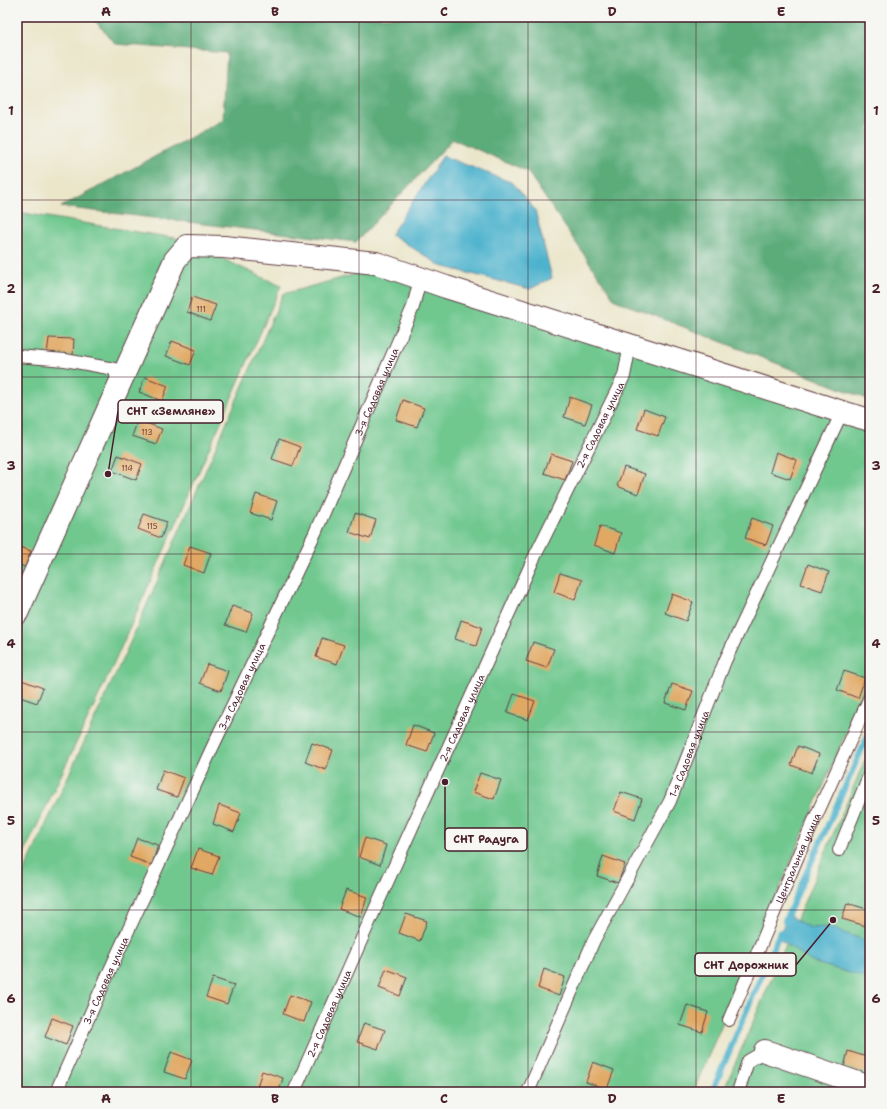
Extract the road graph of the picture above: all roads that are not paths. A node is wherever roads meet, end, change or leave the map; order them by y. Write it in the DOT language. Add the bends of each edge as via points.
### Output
graph roads {
  1 [pos="420,278"];
  2 [pos="630,345"];
  3 [pos="17,356"];
  4 [pos="119,383"];
  5 [pos="842,412"];
  6 [pos="870,420"];
  7 [pos="17,613"];
  8 [pos="870,697"];
  9 [pos="870,773"];
  10 [pos="839,850"];
  11 [pos="729,1020"];
  12 [pos="765,1051"];
  13 [pos="870,1087"];
  14 [pos="56,1092"];
  15 [pos="294,1092"];
  16 [pos="528,1092"];
  17 [pos="738,1092"];
  1 -- 2 [label="street"];
  1 -- 4 [label="street" via="376,263 224,247 187,246 175,260"];
  1 -- 14 [label="lane, 3-я Садовая улица" via="413,307 315,533 213,746"];
  2 -- 5 [label="street"];
  2 -- 15 [label="lane, 2-я Садовая улица" via="624,376 533,560"];
  3 -- 4 [label="lane" via="65,360 114,369"];
  4 -- 7 [label="street"];
  5 -- 6 [label="street"];
  5 -- 16 [label="lane, 1-я Садовая улица" via="725,661 670,801 594,940"];
  8 -- 11 [label="lane, Центральная улица" via="798,856"];
  9 -- 10 [label="lane"];
  12 -- 13 [label="street"];
  12 -- 17 [label="lane" via="748,1061"];
}
